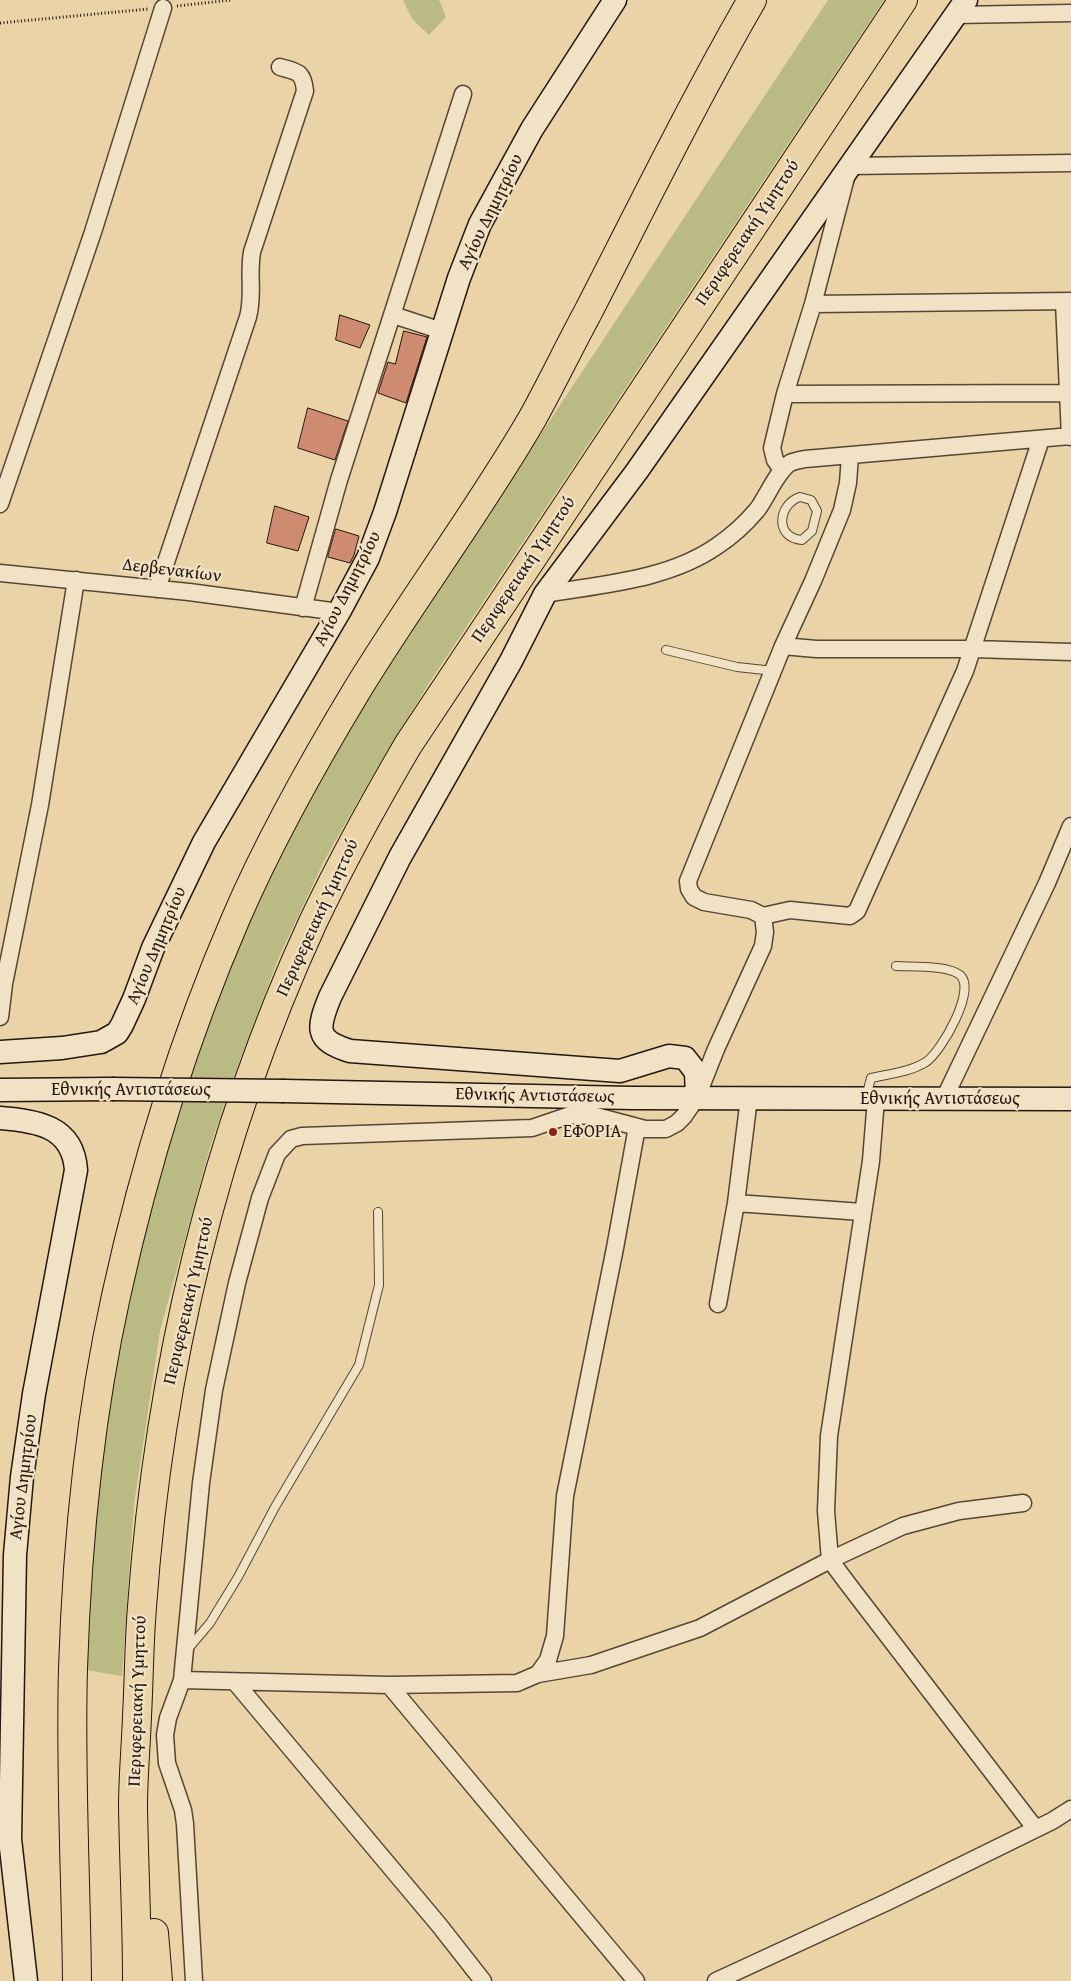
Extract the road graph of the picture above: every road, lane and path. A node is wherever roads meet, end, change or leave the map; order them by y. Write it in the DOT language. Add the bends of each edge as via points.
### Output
graph roads {
  1 [pos="231,0"];
  2 [pos="614,0"];
  3 [pos="752,0"];
  4 [pos="903,0"];
  5 [pos="914,0"];
  6 [pos="163,8"];
  7 [pos="960,8"];
  8 [pos="1071,13"];
  9 [pos="0,23"];
  10 [pos="862,61"];
  11 [pos="280,67"];
  12 [pos="463,94"];
  13 [pos="1071,163"];
  14 [pos="849,166"];
  15 [pos="1068,301"];
  16 [pos="813,304"];
  17 [pos="393,315"];
  18 [pos="442,332"];
  19 [pos="1068,393"];
  20 [pos="785,394"];
  21 [pos="1070,437"];
  22 [pos="1041,439"];
  23 [pos="850,456"];
  24 [pos="782,470"];
  25 [pos="0,504"];
  26 [pos="824,528"];
  27 [pos="0,573"];
  28 [pos="76,580"];
  29 [pos="157,589"];
  30 [pos="545,594"];
  31 [pos="303,608"];
  32 [pos="339,612"];
  33 [pos="782,646"];
  34 [pos="973,649"];
  35 [pos="666,650"];
  36 [pos="1071,652"];
  37 [pos="774,671"];
  38 [pos="1071,826"];
  39 [pos="763,916"];
  40 [pos="896,966"];
  41 [pos="0,1017"];
  42 [pos="0,1052"];
  43 [pos="0,1090"];
  44 [pos="697,1097"];
  45 [pos="749,1098"];
  46 [pos="871,1099"];
  47 [pos="944,1099"];
  48 [pos="1071,1099"];
  49 [pos="0,1118"];
  50 [pos="637,1127"];
  51 [pos="736,1203"];
  52 [pos="378,1212"];
  53 [pos="862,1212"];
  54 [pos="718,1304"];
  55 [pos="1023,1503"];
  56 [pos="830,1560"];
  57 [pos="185,1652"];
  58 [pos="6,1658"];
  59 [pos="538,1674"];
  60 [pos="182,1680"];
  61 [pos="235,1682"];
  62 [pos="389,1685"];
  63 [pos="138,1692"];
  64 [pos="74,1790"];
  65 [pos="1071,1809"];
  66 [pos="1052,1821"];
  67 [pos="1071,1823"];
  68 [pos="1035,1828"];
  69 [pos="26,1981"];
  70 [pos="59,1981"];
  71 [pos="77,1981"];
  72 [pos="137,1981"];
  73 [pos="158,1981"];
  74 [pos="194,1981"];
  75 [pos="483,1981"];
  76 [pos="636,1981"];
  77 [pos="716,1981"];
  1 -- 6 [label="path"];
  2 -- 18 [label="street, Αγίου Δημητρίου" via="498,189 474,239"];
  3 -- 64 [label="highway" via="697,98 535,414 358,689 289,808 237,916 202,1004 147,1169 115,1297 98,1395 78,1556 73,1673"];
  4 -- 10 [label="highway, Περιφερειακή Υμηττού"];
  5 -- 10 [label="highway"];
  6 -- 9 [label="path"];
  6 -- 25 [label="street" via="96,223"];
  7 -- 8 [label="street"];
  7 -- 14 [label="street"];
  10 -- 63 [label="highway, Περιφερειακή Υμηττού" via="438,697 374,803 313,922 269,1027 240,1108 214,1189 186,1301 159,1447 148,1528"];
  11 -- 29 [label="street" via="298,73 303,78 305,90 252,252 248,317"];
  12 -- 17 [label="street"];
  13 -- 14 [label="street"];
  14 -- 16 [label="street"];
  14 -- 30 [label="street" via="637,471"];
  15 -- 16 [label="street"];
  15 -- 19 [label="street"];
  16 -- 20 [label="street"];
  17 -- 18 [label="street"];
  17 -- 31 [label="street" via="339,480"];
  18 -- 32 [label="street, Αγίου Δημητρίου" via="381,525 368,558"];
  19 -- 20 [label="street"];
  19 -- 21 [label="street"];
  20 -- 24 [label="street" via="772,448"];
  21 -- 22 [label="street"];
  22 -- 23 [label="street"];
  22 -- 34 [label="street"];
  23 -- 24 [label="street" via="790,462"];
  23 -- 26 [label="street" via="842,510"];
  24 -- 30 [label="street" via="757,509 737,531 691,560 643,577"];
  26 -- 26 [label="lane" via="811,500 800,497 789,503 782,520 784,531 794,539 802,540"];
  26 -- 33 [label="street" via="813,581"];
  27 -- 28 [label="street, Δερβενακίων"];
  28 -- 29 [label="street, Δερβενακίων"];
  28 -- 41 [label="street" via="40,805"];
  29 -- 31 [label="street, Δερβενακίων"];
  30 -- 44 [label="street" via="511,661 400,856 330,998 321,1029 325,1040 337,1047 360,1052 620,1071 669,1056 685,1058 696,1072"];
  31 -- 32 [label="street, Δερβενακίων"];
  32 -- 42 [label="street, Αγίου Δημητρίου" via="204,842 161,930 128,1014 117,1033 109,1039 90,1044"];
  33 -- 34 [label="street"];
  33 -- 37 [label="street"];
  34 -- 36 [label="street"];
  34 -- 39 [label="street" via="857,911 850,916 790,910"];
  35 -- 37 [label="lane" via="737,667"];
  37 -- 39 [label="street" via="688,881 694,897 704,902 751,910"];
  38 -- 47 [label="street" via="1048,883"];
  39 -- 44 [label="street" via="763,946"];
  40 -- 46 [label="lane" via="954,971 964,979 966,986 956,1019 928,1061 914,1068 871,1078"];
  43 -- 44 [label="street, Εθνικής Αντιστάσεως, bridge"];
  44 -- 45 [label="street, Εθνικής Αντιστάσεως"];
  44 -- 50 [label="street" via="684,1116 666,1129"];
  45 -- 46 [label="street, Εθνικής Αντιστάσεως"];
  45 -- 51 [label="street"];
  46 -- 47 [label="street, Εθνικής Αντιστάσεως"];
  46 -- 53 [label="street" via="874,1132"];
  47 -- 48 [label="street, Εθνικής Αντιστάσεως"];
  49 -- 58 [label="street, Αγίου Δημητρίου" via="39,1125 60,1134 72,1147 76,1170 42,1345 22,1477"];
  50 -- 57 [label="street" via="596,1116 570,1115 532,1128 494,1131 316,1135 296,1138 276,1154 236,1283 218,1372 201,1483"];
  50 -- 59 [label="street" via="565,1496 554,1636 548,1660"];
  51 -- 53 [label="street"];
  51 -- 54 [label="street"];
  52 -- 57 [label="lane" via="380,1285 359,1365 275,1507 238,1577 210,1623"];
  53 -- 56 [label="street" via="829,1436 826,1502"];
  55 -- 56 [label="street" via="959,1511 903,1526"];
  56 -- 59 [label="street" via="700,1628 591,1665"];
  56 -- 68 [label="street"];
  57 -- 60 [label="street"];
  58 -- 69 [label="street, Αγίου Δημητρίου" via="10,1839"];
  59 -- 62 [label="street" via="517,1683"];
  60 -- 61 [label="street"];
  60 -- 74 [label="street" via="168,1718 165,1748 185,1824"];
  61 -- 62 [label="street"];
  61 -- 75 [label="street"];
  62 -- 76 [label="street"];
  63 -- 72 [label="highway, Περιφερειακή Υμηττού" via="133,1804"];
  63 -- 73 [label="highway"];
  64 -- 70 [label="highway"];
  64 -- 71 [label="highway"];
  65 -- 66 [label="street"];
  66 -- 67 [label="street"];
  66 -- 68 [label="street"];
  68 -- 77 [label="street" via="887,1902"];
}
